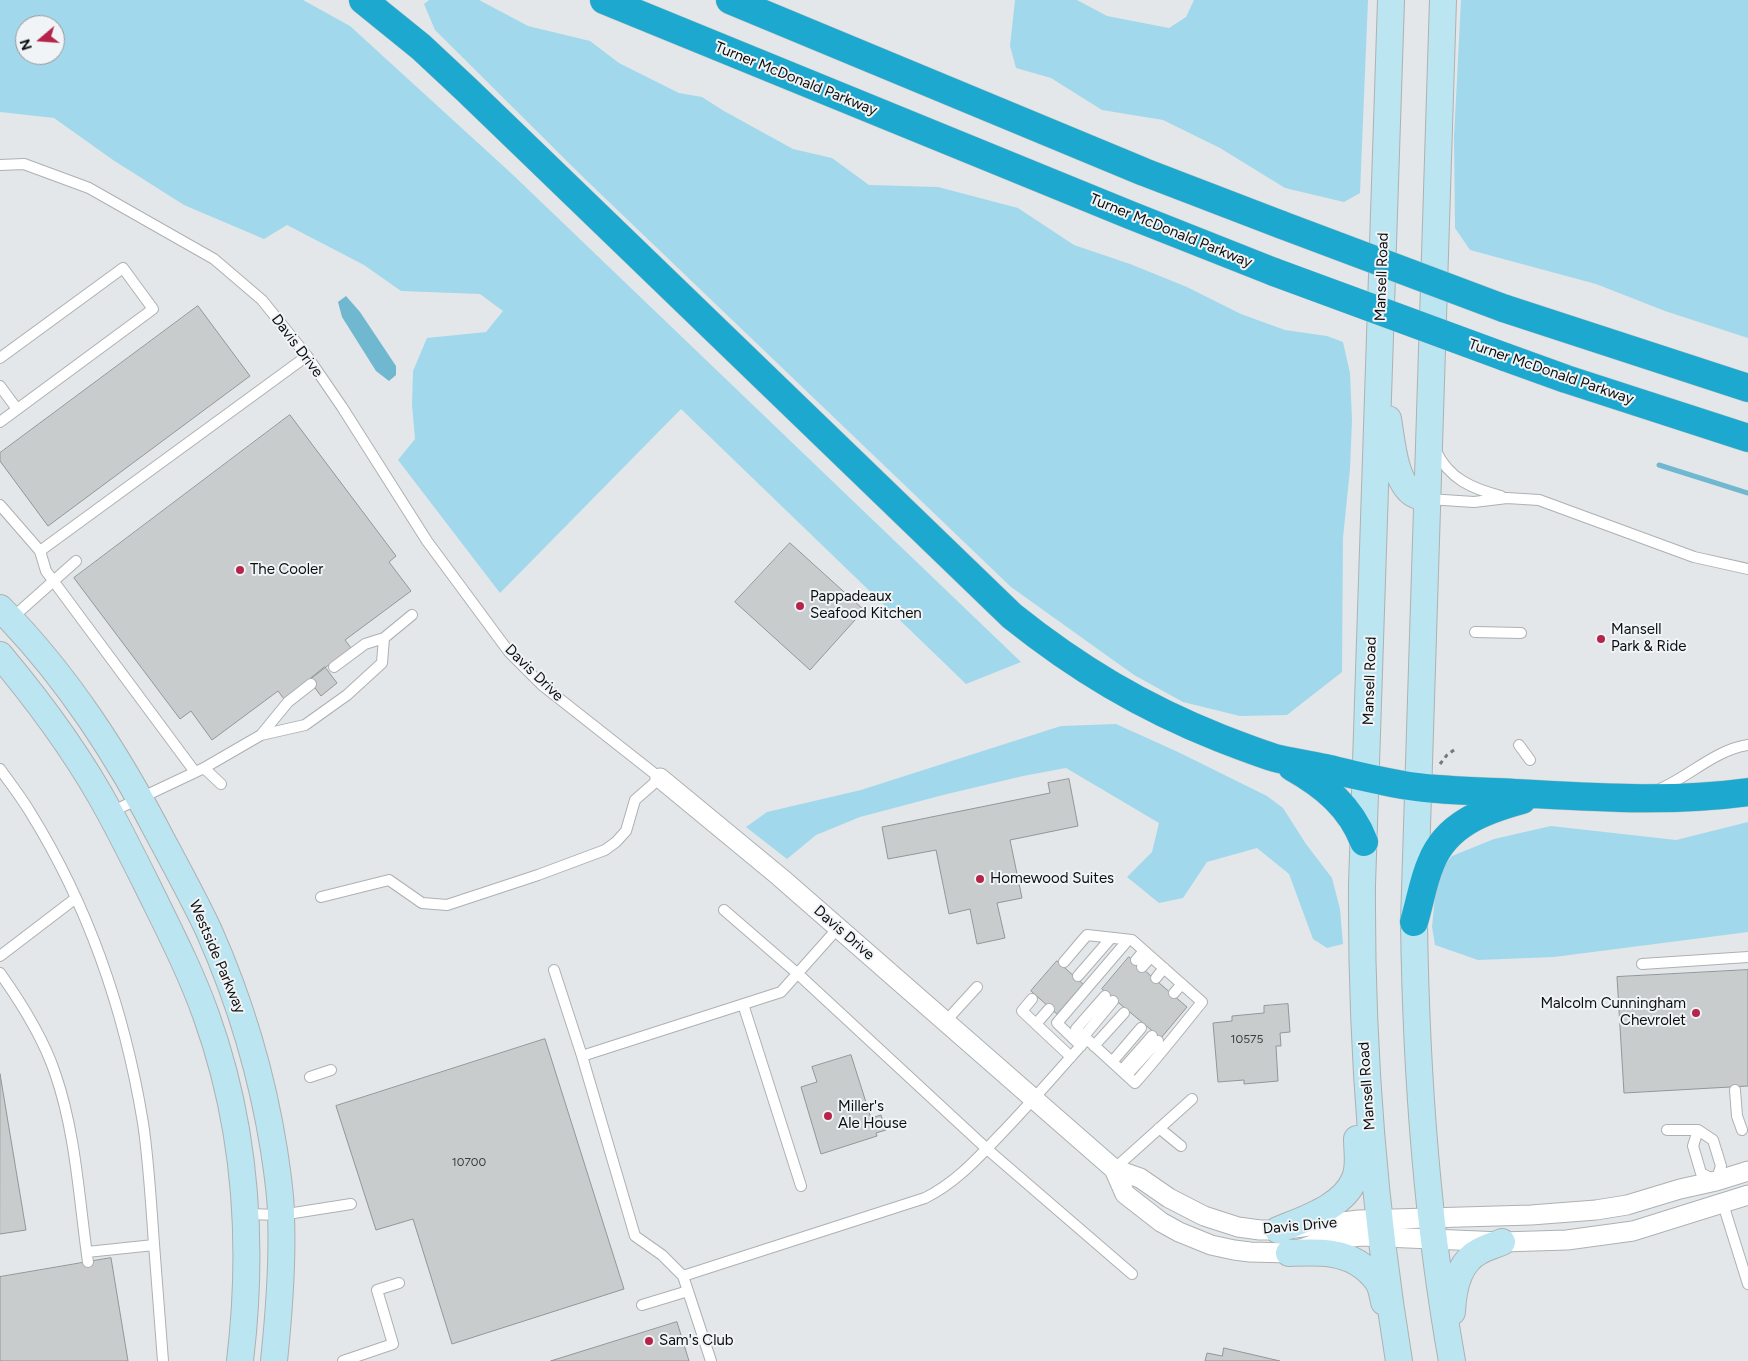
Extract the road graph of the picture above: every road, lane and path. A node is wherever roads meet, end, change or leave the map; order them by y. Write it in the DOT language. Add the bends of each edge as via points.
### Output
graph roads {
  1 [pos="363,0"];
  2 [pos="604,0"];
  3 [pos="730,0"];
  4 [pos="1391,0"];
  5 [pos="1443,0"];
  6 [pos="0,165"];
  7 [pos="307,356"];
  8 [pos="0,358"];
  9 [pos="1379,372"];
  10 [pos="0,386"];
  11 [pos="1748,388"];
  12 [pos="17,409"];
  13 [pos="0,422"];
  14 [pos="1429,432"];
  15 [pos="1748,438"];
  16 [pos="1507,498"];
  17 [pos="1427,499"];
  18 [pos="0,505"];
  19 [pos="40,551"];
  20 [pos="76,561"];
  21 [pos="1748,569"];
  22 [pos="54,581"];
  23 [pos="6,613"];
  24 [pos="412,615"];
  25 [pos="1474,632"];
  26 [pos="1521,632"];
  27 [pos="384,638"];
  28 [pos="0,655"];
  29 [pos="334,667"];
  30 [pos="311,684"];
  31 [pos="261,735"];
  32 [pos="1748,744"];
  33 [pos="1519,745"];
  34 [pos="1454,750"];
  35 [pos="1276,758"];
  36 [pos="1530,760"];
  37 [pos="1436,768"];
  38 [pos="0,769"];
  39 [pos="200,770"];
  40 [pos="660,778"];
  41 [pos="1367,778"];
  42 [pos="221,784"];
  43 [pos="1418,787"];
  44 [pos="1748,792"];
  45 [pos="1542,794"];
  46 [pos="140,797"];
  47 [pos="1628,799"];
  48 [pos="110,812"];
  49 [pos="1364,842"];
  50 [pos="76,898"];
  51 [pos="321,898"];
  52 [pos="724,910"];
  53 [pos="1414,922"];
  54 [pos="838,928"];
  55 [pos="1111,938"];
  56 [pos="1128,940"];
  57 [pos="1147,954"];
  58 [pos="0,956"];
  59 [pos="1748,957"];
  60 [pos="1064,962"];
  61 [pos="1139,963"];
  62 [pos="1642,964"];
  63 [pos="1164,968"];
  64 [pos="554,970"];
  65 [pos="0,973"];
  66 [pos="798,974"];
  67 [pos="1078,976"];
  68 [pos="1156,978"];
  69 [pos="1182,984"];
  70 [pos="977,987"];
  71 [pos="1174,993"];
  72 [pos="1193,994"];
  73 [pos="1032,999"];
  74 [pos="1109,999"];
  75 [pos="1186,1002"];
  76 [pos="743,1004"];
  77 [pos="1049,1009"];
  78 [pos="1124,1013"];
  79 [pos="945,1022"];
  80 [pos="1036,1024"];
  81 [pos="1141,1028"];
  82 [pos="1364,1037"];
  83 [pos="1155,1038"];
  84 [pos="1084,1039"];
  85 [pos="582,1056"];
  86 [pos="1071,1057"];
  87 [pos="1112,1062"];
  88 [pos="332,1070"];
  89 [pos="1124,1073"];
  90 [pos="310,1077"];
  91 [pos="1735,1090"];
  92 [pos="1192,1099"];
  93 [pos="1034,1100"];
  94 [pos="1159,1128"];
  95 [pos="1667,1130"];
  96 [pos="1698,1130"];
  97 [pos="1742,1130"];
  98 [pos="1181,1146"];
  99 [pos="987,1149"];
  100 [pos="1114,1169"];
  101 [pos="1748,1171"];
  102 [pos="1716,1181"];
  103 [pos="800,1186"];
  104 [pos="1748,1195"];
  105 [pos="351,1204"];
  106 [pos="1723,1204"];
  107 [pos="246,1214"];
  108 [pos="282,1214"];
  109 [pos="1204,1216"];
  110 [pos="1381,1228"];
  111 [pos="1433,1229"];
  112 [pos="1198,1240"];
  113 [pos="1284,1241"];
  114 [pos="1502,1242"];
  115 [pos="154,1245"];
  116 [pos="1132,1274"];
  117 [pos="683,1276"];
  118 [pos="399,1283"];
  119 [pos="1748,1284"];
  120 [pos="688,1291"];
  121 [pos="642,1305"];
  122 [pos="1451,1357"];
  123 [pos="1399,1360"];
  124 [pos="163,1361"];
  125 [pos="240,1361"];
  126 [pos="274,1361"];
  127 [pos="343,1361"];
  128 [pos="711,1361"];
  1 -- 35 [label="highway" via="467,90 1012,616 1049,646 1123,693 1201,730"];
  2 -- 15 [label="highway, Turner McDonald Parkway, bridge" via="1274,272 1575,382"];
  3 -- 11 [label="highway, bridge" via="1282,226 1503,308"];
  4 -- 9 [label="main road, Mansell Road"];
  5 -- 14 [label="main road"];
  6 -- 7 [label="lane, Davis Drive" via="24,164 88,188 214,259 262,300"];
  7 -- 19 [label="lane"];
  7 -- 40 [label="lane, Davis Drive" via="427,541 509,652 542,685"];
  8 -- 12 [label="lane" via="123,268 153,309"];
  9 -- 17 [label="main road" via="1398,470 1404,484 1414,494"];
  9 -- 41 [label="main road, Mansell Road"];
  10 -- 12 [label="lane"];
  12 -- 13 [label="lane"];
  14 -- 16 [label="lane" via="1442,464 1455,477 1487,493"];
  14 -- 17 [label="main road"];
  16 -- 17 [label="lane" via="1474,502"];
  16 -- 21 [label="lane" via="1539,500 1694,558"];
  17 -- 43 [label="main road"];
  18 -- 19 [label="lane"];
  19 -- 22 [label="lane" via="46,571"];
  20 -- 22 [label="lane"];
  22 -- 23 [label="lane"];
  22 -- 39 [label="lane"];
  23 -- 46 [label="main road, Westside Parkway" via="51,664 82,706"];
  24 -- 27 [label="lane"];
  25 -- 26 [label="lane"];
  27 -- 29 [label="lane" via="365,644"];
  27 -- 31 [label="lane" via="382,663 347,695 305,725"];
  28 -- 48 [label="main road" via="53,723"];
  30 -- 31 [label="lane" via="288,702"];
  31 -- 39 [label="lane"];
  32 -- 47 [label="lane" via="1724,752 1672,784"];
  33 -- 36 [label="lane"];
  34 -- 37 [label="path"];
  35 -- 41 [label="highway"];
  35 -- 49 [label="highway" via="1336,798 1358,826"];
  38 -- 50 [label="lane" via="30,812"];
  39 -- 42 [label="lane"];
  39 -- 46 [label="lane"];
  40 -- 51 [label="lane" via="635,800 626,831 616,842 605,850 547,872 447,905 422,903 389,880"];
  40 -- 54 [label="street, Davis Drive"];
  41 -- 43 [label="highway"];
  41 -- 49 [label="main road, Mansell Road"];
  43 -- 45 [label="highway"];
  43 -- 53 [label="main road"];
  44 -- 47 [label="highway" via="1689,798"];
  45 -- 47 [label="highway"];
  45 -- 53 [label="highway" via="1481,812 1450,834 1431,861"];
  46 -- 48 [label="lane"];
  46 -- 108 [label="main road, Westside Parkway" via="208,930 238,1004 262,1084"];
  48 -- 107 [label="main road" via="174,940 206,1015 234,1116"];
  49 -- 82 [label="main road, Mansell Road"];
  50 -- 58 [label="lane"];
  50 -- 115 [label="lane" via="101,958 130,1054 143,1125"];
  52 -- 66 [label="lane"];
  53 -- 111 [label="main road" via="1419,1080"];
  54 -- 66 [label="lane"];
  54 -- 79 [label="street, Davis Drive"];
  55 -- 56 [label="lane"];
  55 -- 60 [label="lane" via="1087,935"];
  55 -- 67 [label="lane"];
  56 -- 57 [label="lane"];
  56 -- 84 [label="lane" via="1057,1024"];
  57 -- 61 [label="lane"];
  57 -- 63 [label="lane"];
  59 -- 62 [label="lane"];
  63 -- 68 [label="lane"];
  63 -- 69 [label="lane"];
  64 -- 85 [label="lane"];
  65 -- 115 [label="lane" via="32,1023 55,1073 70,1131 88,1257"];
  66 -- 76 [label="lane" via="781,992"];
  66 -- 99 [label="lane"];
  69 -- 71 [label="lane"];
  69 -- 72 [label="lane"];
  70 -- 79 [label="lane"];
  72 -- 75 [label="lane"];
  72 -- 89 [label="lane" via="1202,1002 1136,1083"];
  73 -- 80 [label="lane" via="1022,1011"];
  74 -- 84 [label="lane"];
  76 -- 85 [label="lane"];
  76 -- 103 [label="lane"];
  77 -- 80 [label="lane"];
  78 -- 84 [label="lane"];
  79 -- 93 [label="street, Davis Drive"];
  80 -- 86 [label="lane"];
  81 -- 87 [label="lane"];
  82 -- 110 [label="main road, Mansell Road" via="1370,1134"];
  82 -- 113 [label="main road" via="1353,1075 1358,1159 1356,1176 1333,1204"];
  83 -- 89 [label="lane"];
  84 -- 86 [label="lane"];
  84 -- 87 [label="lane"];
  85 -- 117 [label="lane" via="635,1236 662,1255"];
  86 -- 93 [label="lane"];
  87 -- 89 [label="lane"];
  88 -- 90 [label="lane"];
  91 -- 97 [label="lane" via="1737,1116"];
  92 -- 94 [label="lane"];
  93 -- 99 [label="lane"];
  93 -- 100 [label="street, Davis Drive"];
  94 -- 98 [label="lane"];
  94 -- 100 [label="lane"];
  95 -- 96 [label="lane"];
  96 -- 102 [label="lane" via="1713,1140 1721,1166"];
  96 -- 102 [label="lane" via="1693,1146 1701,1173"];
  99 -- 116 [label="lane"];
  99 -- 117 [label="lane" via="944,1188 925,1198"];
  100 -- 109 [label="street, Davis Drive" via="1140,1178"];
  100 -- 112 [label="street, Davis Drive" via="1125,1194 1161,1222"];
  101 -- 102 [label="street"];
  102 -- 111 [label="street" via="1627,1205"];
  104 -- 106 [label="street"];
  105 -- 108 [label="lane"];
  106 -- 114 [label="street" via="1633,1231 1567,1240"];
  106 -- 119 [label="lane"];
  107 -- 108 [label="lane"];
  107 -- 125 [label="main road" via="247,1272"];
  108 -- 126 [label="main road, Westside Parkway" via="282,1270"];
  109 -- 112 [label="street"];
  109 -- 113 [label="street, Davis Drive" via="1260,1230"];
  110 -- 111 [label="street"];
  110 -- 113 [label="street, Davis Drive" via="1361,1236"];
  110 -- 113 [label="street, Davis Drive" via="1350,1221"];
  110 -- 123 [label="main road, Mansell Road"];
  111 -- 114 [label="street"];
  111 -- 122 [label="main road"];
  112 -- 113 [label="street, Davis Drive" via="1234,1250 1264,1253"];
  113 -- 123 [label="main road" via="1334,1254 1359,1263 1368,1271 1380,1285"];
  114 -- 122 [label="main road" via="1478,1251 1465,1263 1457,1279 1453,1295"];
  115 -- 124 [label="lane"];
  117 -- 120 [label="lane"];
  118 -- 127 [label="lane" via="377,1290 393,1344"];
  120 -- 121 [label="lane"];
  120 -- 128 [label="lane"];
}
